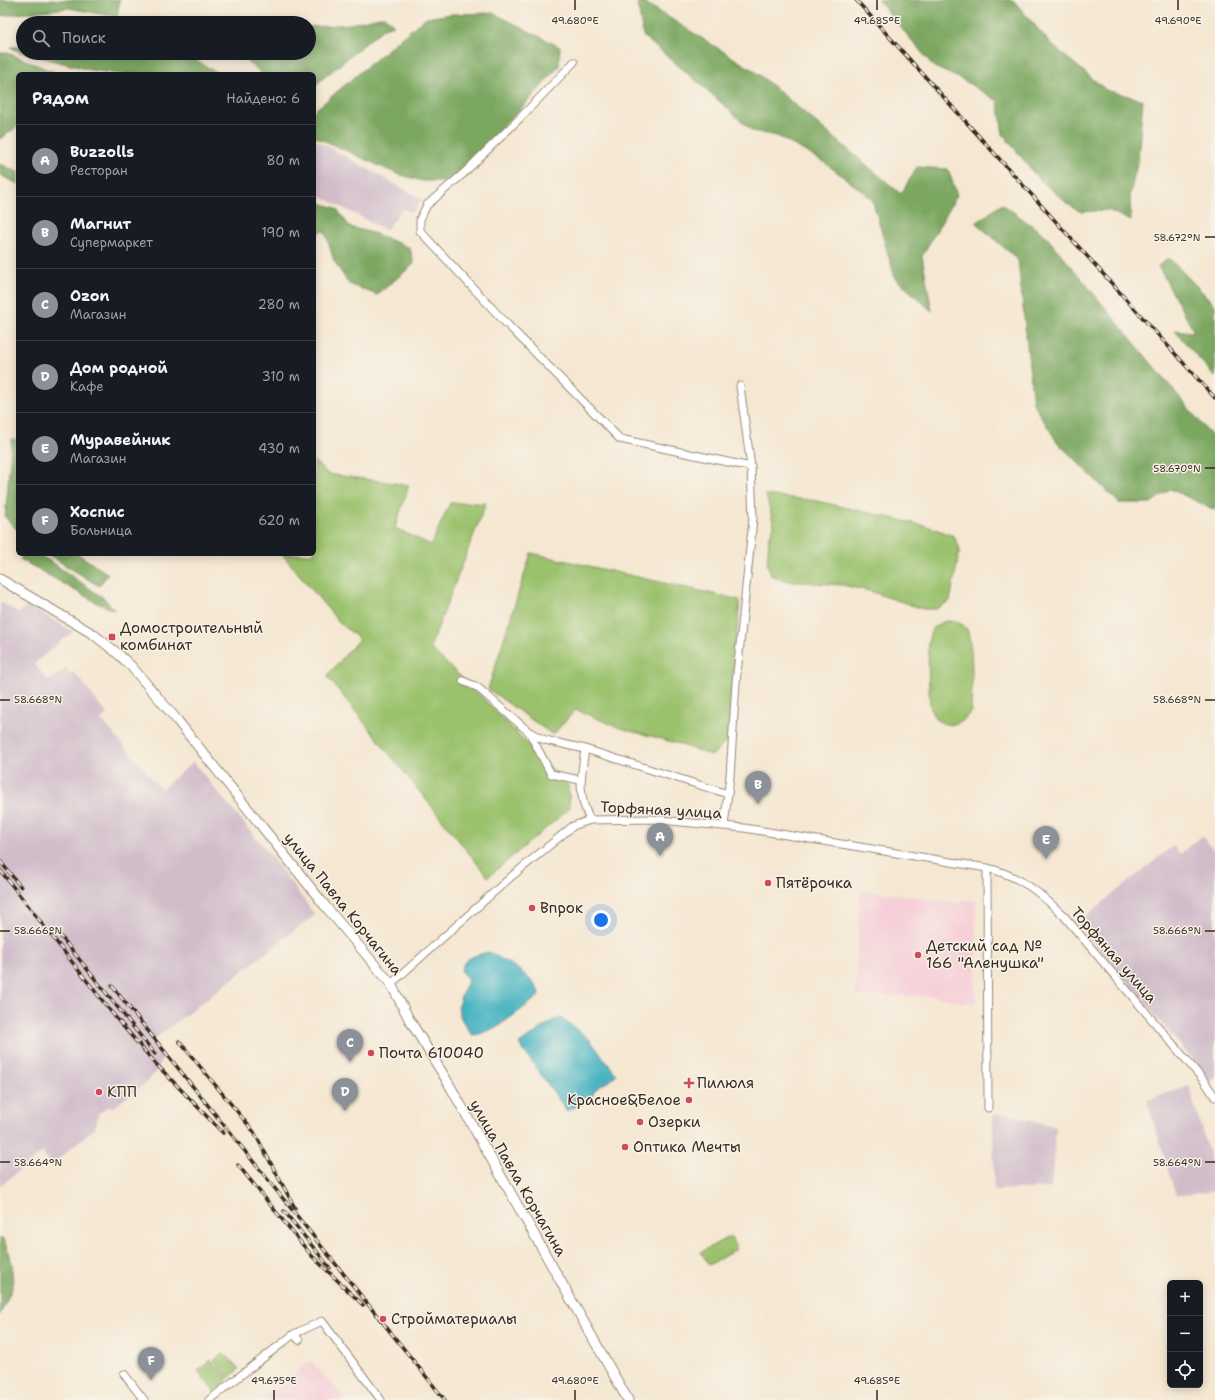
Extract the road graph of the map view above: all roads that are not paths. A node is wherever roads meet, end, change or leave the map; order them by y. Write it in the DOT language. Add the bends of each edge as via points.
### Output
graph roads {
  1 [pos="574,62"];
  2 [pos="740,386"];
  3 [pos="752,467"];
  4 [pos="0,579"];
  5 [pos="463,682"];
  6 [pos="529,732"];
  7 [pos="585,750"];
  8 [pos="580,780"];
  9 [pos="728,794"];
  10 [pos="590,820"];
  11 [pos="724,826"];
  12 [pos="987,868"];
  13 [pos="391,984"];
  14 [pos="1215,1097"];
  15 [pos="988,1108"];
  16 [pos="294,1334"];
  17 [pos="300,1340"];
  18 [pos="124,1374"];
  19 [pos="144,1400"];
  20 [pos="209,1400"];
  21 [pos="381,1400"];
  22 [pos="628,1400"];
  1 -- 3 [label="street" via="464,173 427,205 420,219 420,231 620,439"];
  2 -- 3 [label="street"];
  3 -- 9 [label="street" via="752,539 736,683"];
  4 -- 13 [label="main road, улица Павла Корчагина" via="93,634 131,666"];
  5 -- 6 [label="street" via="478,687"];
  6 -- 7 [label="street" via="545,740"];
  6 -- 8 [label="street" via="551,774"];
  7 -- 8 [label="street"];
  7 -- 9 [label="street"];
  8 -- 10 [label="street" via="582,804"];
  9 -- 11 [label="street"];
  10 -- 11 [label="street, Торфяная улица" via="650,819"];
  10 -- 13 [label="street, Торфяная улица" via="573,826 512,876"];
  11 -- 12 [label="street, Торфяная улица"];
  12 -- 14 [label="street, Торфяная улица" via="1018,878 1064,916"];
  12 -- 15 [label="street"];
  13 -- 22 [label="main road, улица Павла Корчагина" via="409,1020 446,1079"];
  16 -- 17 [label="street"];
  16 -- 20 [label="street"];
  16 -- 21 [label="street" via="322,1321"];
  18 -- 19 [label="street"];
}
